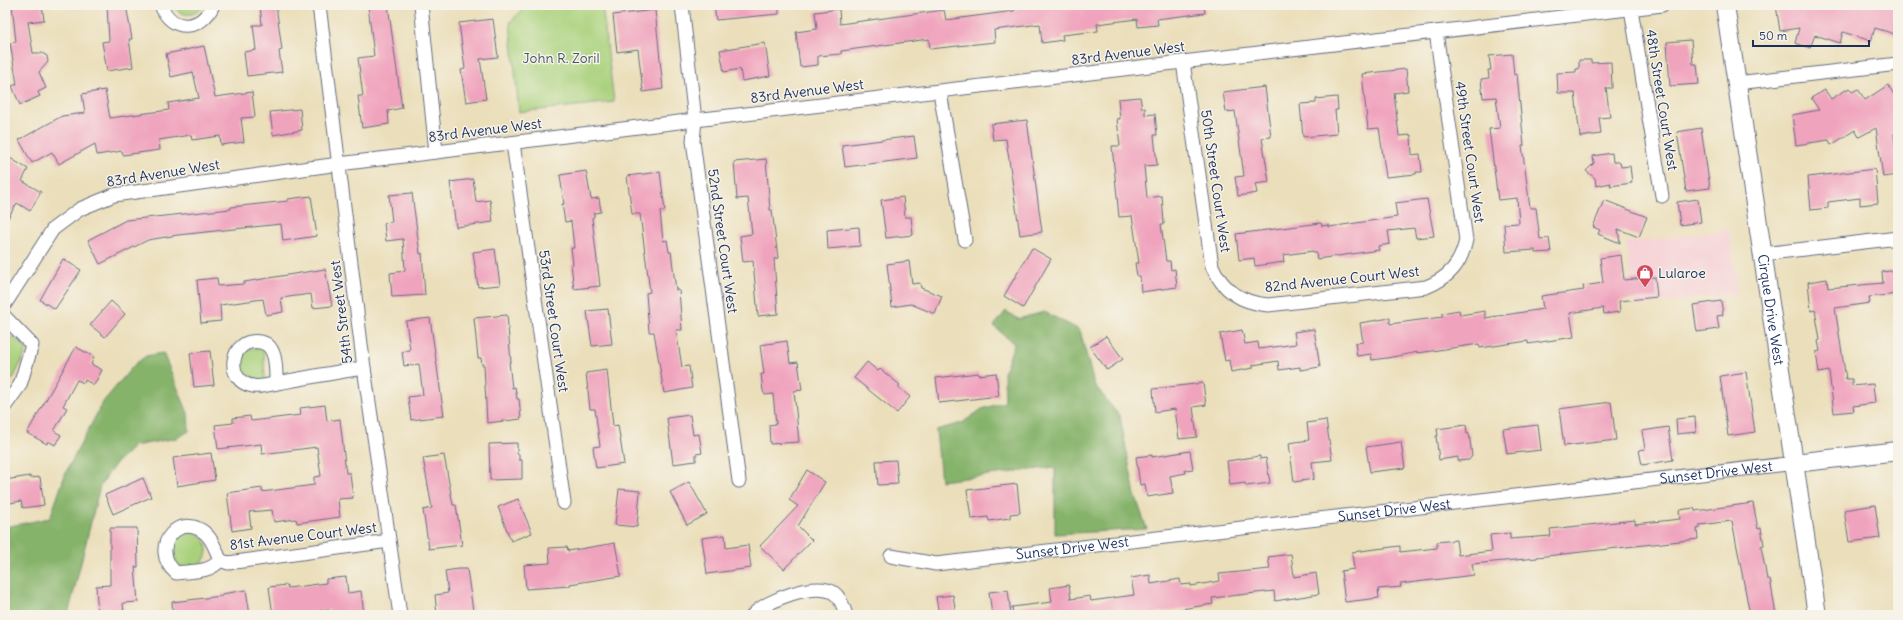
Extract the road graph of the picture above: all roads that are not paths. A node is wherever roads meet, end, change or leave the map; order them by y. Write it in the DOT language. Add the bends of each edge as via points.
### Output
graph roads {
  1 [pos="162,5"];
  2 [pos="213,5"];
  3 [pos="318,5"];
  4 [pos="421,5"];
  5 [pos="682,5"];
  6 [pos="1662,5"];
  7 [pos="1725,5"];
  8 [pos="1631,9"];
  9 [pos="1436,32"];
  10 [pos="1183,62"];
  11 [pos="1898,64"];
  12 [pos="1737,83"];
  13 [pos="940,92"];
  14 [pos="695,120"];
  15 [pos="513,143"];
  16 [pos="436,152"];
  17 [pos="339,164"];
  18 [pos="1662,196"];
  19 [pos="1898,238"];
  20 [pos="965,240"];
  21 [pos="1763,254"];
  22 [pos="1451,274"];
  23 [pos="1236,296"];
  24 [pos="5,304"];
  25 [pos="5,317"];
  26 [pos="364,368"];
  27 [pos="276,383"];
  28 [pos="5,406"];
  29 [pos="1898,451"];
  30 [pos="1795,463"];
  31 [pos="739,481"];
  32 [pos="564,503"];
  33 [pos="389,541"];
  34 [pos="891,556"];
  35 [pos="220,560"];
  36 [pos="400,615"];
  37 [pos="753,615"];
  38 [pos="846,615"];
  39 [pos="1817,615"];
  1 -- 2 [label="street" via="165,14 172,20 188,26 204,19"];
  3 -- 17 [label="street, 54th Street West"];
  4 -- 16 [label="street"];
  5 -- 14 [label="street, 52nd Street Court West"];
  6 -- 8 [label="street, 83rd Avenue West"];
  7 -- 12 [label="street, Cirque Drive West"];
  8 -- 9 [label="street, 83rd Avenue West"];
  8 -- 18 [label="street, 48th Street Court West"];
  9 -- 10 [label="street, 83rd Avenue West"];
  9 -- 22 [label="street, 49th Street Court West" via="1466,227 1464,253"];
  10 -- 13 [label="street, 83rd Avenue West"];
  10 -- 23 [label="street, 50th Street Court West" via="1212,266 1224,287"];
  11 -- 12 [label="street"];
  12 -- 21 [label="street, Cirque Drive West"];
  13 -- 14 [label="street, 83rd Avenue West"];
  13 -- 20 [label="street"];
  14 -- 15 [label="street, 83rd Avenue West"];
  14 -- 31 [label="street, 52nd Street Court West" via="693,141"];
  15 -- 16 [label="street, 83rd Avenue West"];
  15 -- 32 [label="street, 53rd Street Court West"];
  16 -- 17 [label="street, 83rd Avenue West"];
  17 -- 24 [label="street, 83rd Avenue West" via="131,192 96,201 53,229"];
  17 -- 26 [label="street, 54th Street West"];
  19 -- 21 [label="street"];
  21 -- 30 [label="street, Cirque Drive West"];
  22 -- 23 [label="street, 82nd Avenue Court West" via="1439,282 1426,286 1268,305 1254,304"];
  25 -- 28 [label="street" via="32,345 20,385"];
  26 -- 27 [label="street"];
  26 -- 33 [label="street, 54th Street West"];
  29 -- 30 [label="street, Sunset Drive West"];
  30 -- 34 [label="street, Sunset Drive West" via="936,564"];
  30 -- 39 [label="street, Cirque Drive West"];
  33 -- 35 [label="street, 81st Avenue Court West" via="228,563"];
  33 -- 36 [label="street, 54th Street West"];
  37 -- 38 [label="street" via="766,604 795,593 826,589 836,594"];
}
